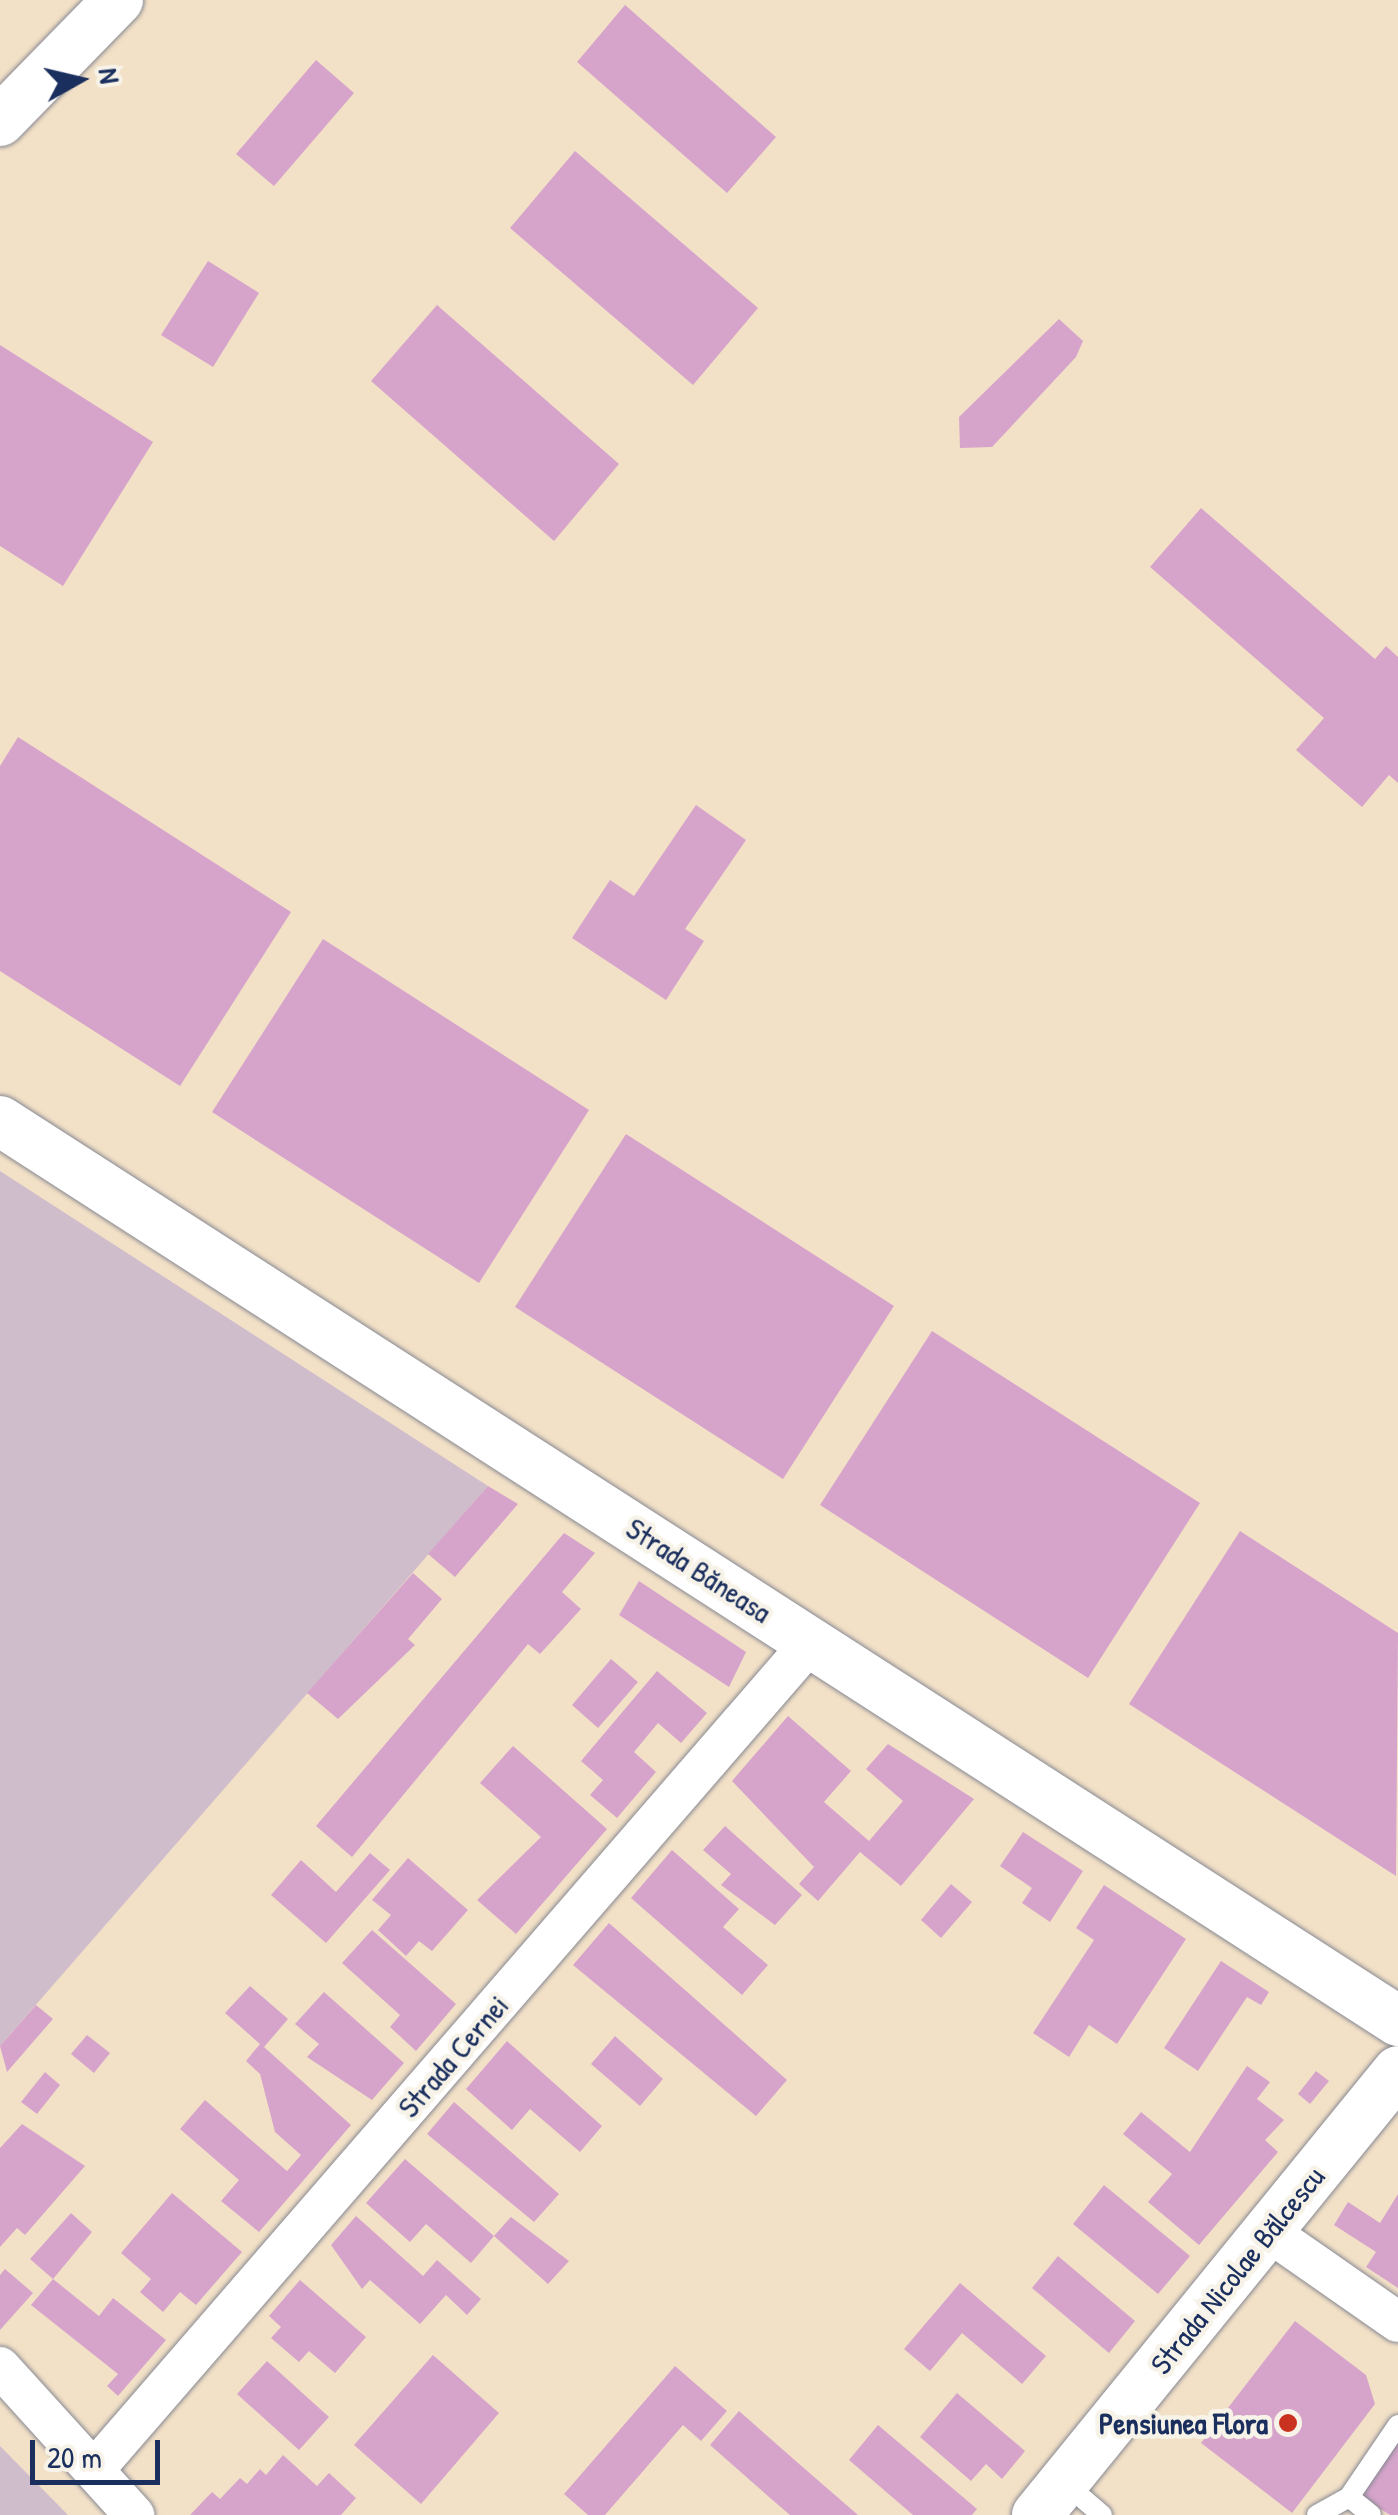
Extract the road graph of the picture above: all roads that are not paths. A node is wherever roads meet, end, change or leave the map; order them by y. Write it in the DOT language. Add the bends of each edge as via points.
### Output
graph roads {
  1 [pos="118,0"];
  2 [pos="0,121"];
  3 [pos="0,1120"];
  4 [pos="811,1642"];
  5 [pos="1398,2021"];
  6 [pos="1398,2071"];
  7 [pos="1269,2232"];
  8 [pos="1398,2322"];
  9 [pos="0,2367"];
  10 [pos="1398,2425"];
  11 [pos="94,2470"];
  12 [pos="1349,2497"];
  13 [pos="1051,2499"];
  14 [pos="134,2515"];
  15 [pos="1102,2515"];
  16 [pos="1317,2515"];
  17 [pos="1371,2515"];
  1 -- 2 [label="street"];
  3 -- 4 [label="street, Strada Băneasa"];
  4 -- 5 [label="street, Strada Băneasa"];
  4 -- 11 [label="street, Strada Cernei"];
  6 -- 7 [label="street, Strada Nicolae Bălcescu"];
  7 -- 8 [label="street"];
  7 -- 13 [label="street, Strada Nicolae Bălcescu"];
  9 -- 11 [label="street"];
  10 -- 12 [label="lane"];
  11 -- 14 [label="street"];
  12 -- 16 [label="lane"];
  12 -- 17 [label="lane"];
  13 -- 15 [label="lane"];
}
